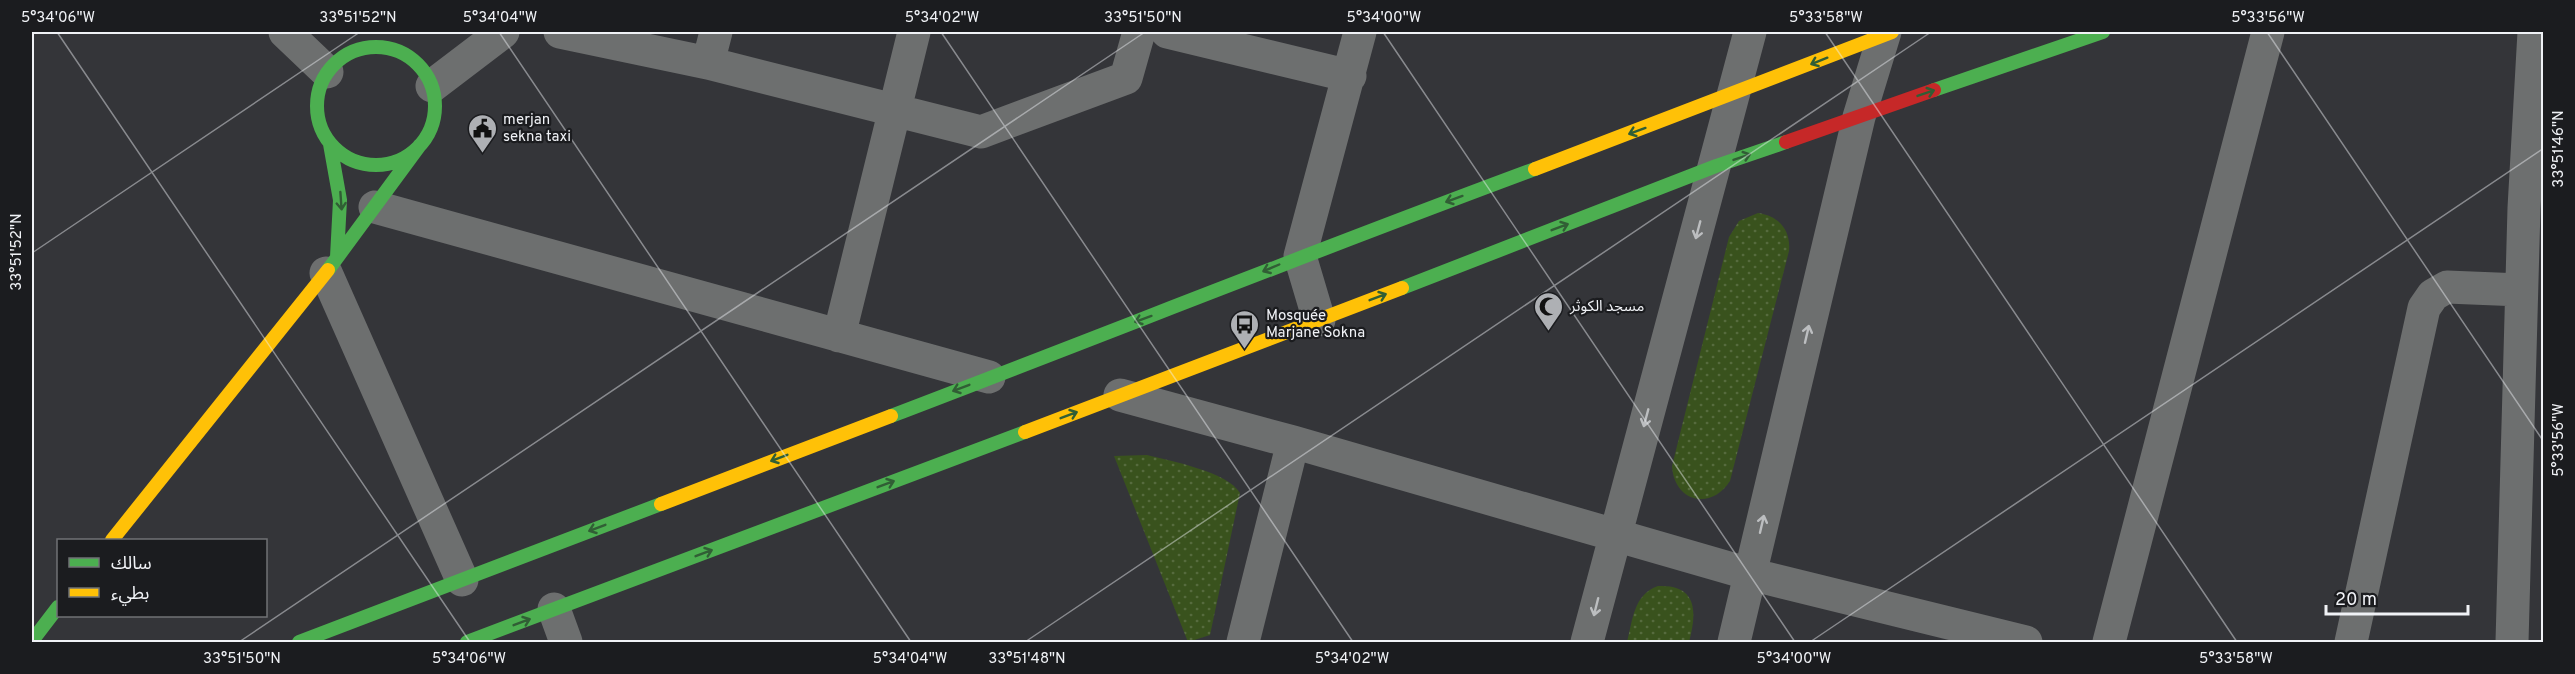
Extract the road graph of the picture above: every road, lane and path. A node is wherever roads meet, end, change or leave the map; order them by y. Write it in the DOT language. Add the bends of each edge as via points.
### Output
graph roads {
  1 [pos="285,32"];
  2 [pos="392,32"];
  3 [pos="502,32"];
  4 [pos="560,32"];
  5 [pos="716,32"];
  6 [pos="914,32"];
  7 [pos="1139,32"];
  8 [pos="1167,32"];
  9 [pos="1360,32"];
  10 [pos="1750,32"];
  11 [pos="1887,32"];
  12 [pos="2103,32"];
  13 [pos="2268,32"];
  14 [pos="2534,32"];
  15 [pos="410,57"];
  16 [pos="333,61"];
  17 [pos="708,63"];
  18 [pos="1350,76"];
  19 [pos="432,86"];
  20 [pos="1733,95"];
  21 [pos="894,112"];
  22 [pos="1858,117"];
  23 [pos="330,144"];
  24 [pos="420,145"];
  25 [pos="1716,166"];
  26 [pos="2534,205"];
  27 [pos="375,207"];
  28 [pos="1300,256"];
  29 [pos="332,266"];
  30 [pos="2521,290"];
  31 [pos="1319,320"];
  32 [pos="839,336"];
  33 [pos="988,377"];
  34 [pos="1120,396"];
  35 [pos="1293,442"];
  36 [pos="1614,537"];
  37 [pos="113,539"];
  38 [pos="1750,574"];
  39 [pos="462,580"];
  40 [pos="57,608"];
  41 [pos="554,609"];
  42 [pos="34,633"];
  43 [pos="299,642"];
  44 [pos="467,642"];
  45 [pos="566,642"];
  46 [pos="1243,642"];
  47 [pos="1587,642"];
  48 [pos="1734,642"];
  49 [pos="2026,642"];
  50 [pos="2109,642"];
  51 [pos="2351,642"];
  52 [pos="2512,642"];
  1 -- 16 [label="street"];
  2 -- 15 [label="street"];
  3 -- 19 [label="street"];
  4 -- 17 [label="street"];
  5 -- 17 [label="street"];
  6 -- 21 [label="street"];
  7 -- 21 [label="street" via="1126,78 981,132"];
  8 -- 18 [label="street"];
  9 -- 18 [label="street"];
  10 -- 20 [label="street"];
  11 -- 20 [label="street, one-way"];
  11 -- 22 [label="street"];
  22 -- 12 [label="street, one-way"];
  13 -- 50 [label="street"];
  14 -- 26 [label="street"];
  15 -- 16 [label="street" via="374,47"];
  15 -- 19 [label="street"];
  16 -- 23 [label="street" via="319,89 316,107"];
  17 -- 21 [label="street"];
  18 -- 28 [label="street"];
  19 -- 24 [label="street" via="435,107 431,127"];
  20 -- 25 [label="street"];
  20 -- 28 [label="street, one-way"];
  21 -- 32 [label="street"];
  25 -- 22 [label="street, one-way"];
  38 -- 22 [label="street, one-way"];
  23 -- 24 [label="street" via="345,157 364,164 385,165 405,158"];
  23 -- 29 [label="street, one-way" via="341,201 341,230"];
  24 -- 27 [label="street"];
  31 -- 25 [label="street, one-way"];
  25 -- 36 [label="street, one-way"];
  26 -- 30 [label="street"];
  27 -- 29 [label="street"];
  27 -- 32 [label="street"];
  28 -- 31 [label="street"];
  28 -- 33 [label="street, one-way" via="1198,299"];
  29 -- 37 [label="street"];
  29 -- 39 [label="street"];
  30 -- 51 [label="street" via="2447,287 2433,295 2424,308"];
  30 -- 52 [label="street"];
  31 -- 34 [label="street"];
  32 -- 33 [label="street"];
  33 -- 39 [label="street, one-way"];
  34 -- 35 [label="street"];
  41 -- 34 [label="street, one-way"];
  35 -- 36 [label="street"];
  35 -- 46 [label="street"];
  36 -- 38 [label="street"];
  36 -- 47 [label="street, one-way"];
  38 -- 48 [label="street"];
  38 -- 49 [label="street"];
  39 -- 43 [label="street"];
  40 -- 42 [label="street"];
  44 -- 41 [label="street, one-way"];
  41 -- 45 [label="street"];
}
